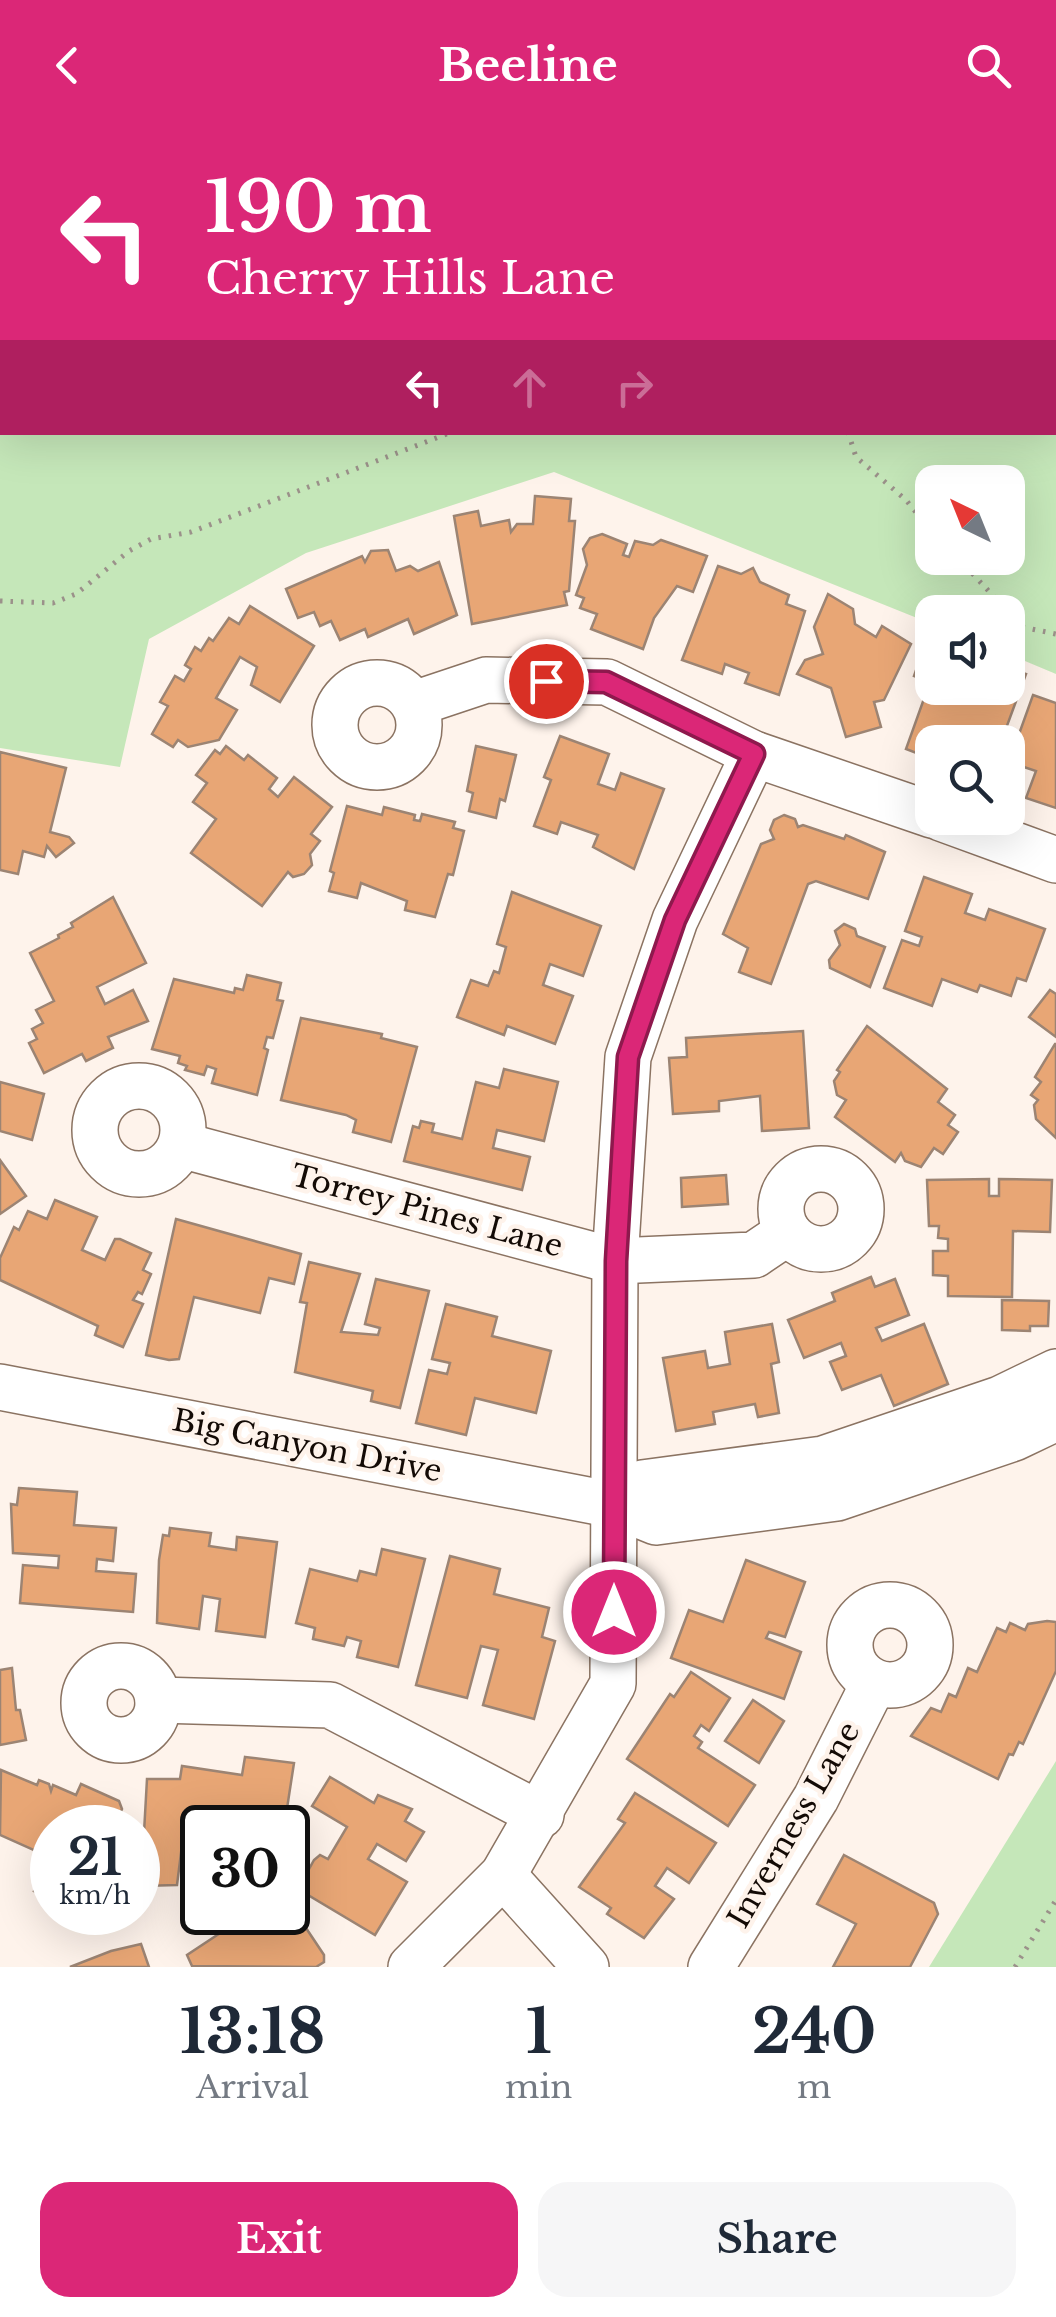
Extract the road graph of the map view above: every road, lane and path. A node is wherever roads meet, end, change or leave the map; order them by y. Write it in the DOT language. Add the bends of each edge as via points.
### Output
graph roads {
  1 [pos="444,435"];
  2 [pos="849,435"];
  3 [pos="915,511"];
  4 [pos="974,575"];
  5 [pos="0,601"];
  6 [pos="1056,634"];
  7 [pos="414,704"];
  8 [pos="754,754"];
  9 [pos="915,808"];
  10 [pos="988,835"];
  11 [pos="1056,860"];
  12 [pos="181,1144"];
  13 [pos="788,1232"];
  14 [pos="616,1261"];
  15 [pos="1056,1372"];
  16 [pos="0,1387"];
  17 [pos="1056,1418"];
  18 [pos="614,1505"];
  19 [pos="874,1682"];
  20 [pos="158,1700"];
  21 [pos="541,1815"];
  22 [pos="503,1875"];
  23 [pos="1056,1900"];
  24 [pos="411,1967"];
  25 [pos="586,1967"];
  26 [pos="711,1967"];
  27 [pos="1015,1967"];
  1 -- 5 [label="path" via="191,532 151,539 76,594 53,603"];
  2 -- 3 [label="path" via="856,457"];
  4 -- 6 [label="path" via="1022,627"];
  7 -- 8 [label="street" via="486,680 606,682"];
  8 -- 9 [label="street"];
  8 -- 14 [label="street" via="675,920 628,1057"];
  10 -- 11 [label="street"];
  12 -- 14 [label="street, Torrey Pines Lane"];
  13 -- 14 [label="street, Torrey Pines Lane" via="754,1255"];
  14 -- 18 [label="street"];
  15 -- 18 [label="street" via="1000,1399 823,1459 642,1484"];
  16 -- 18 [label="street, Big Canyon Drive"];
  17 -- 18 [label="street, Big Canyon Drive" via="837,1498 656,1522"];
  18 -- 21 [label="street" via="613,1684"];
  19 -- 26 [label="street, Inverness Lane" via="816,1798"];
  20 -- 21 [label="street" via="330,1706"];
  21 -- 22 [label="street"];
  22 -- 24 [label="street"];
  22 -- 25 [label="street"];
  23 -- 27 [label="path"];
}
